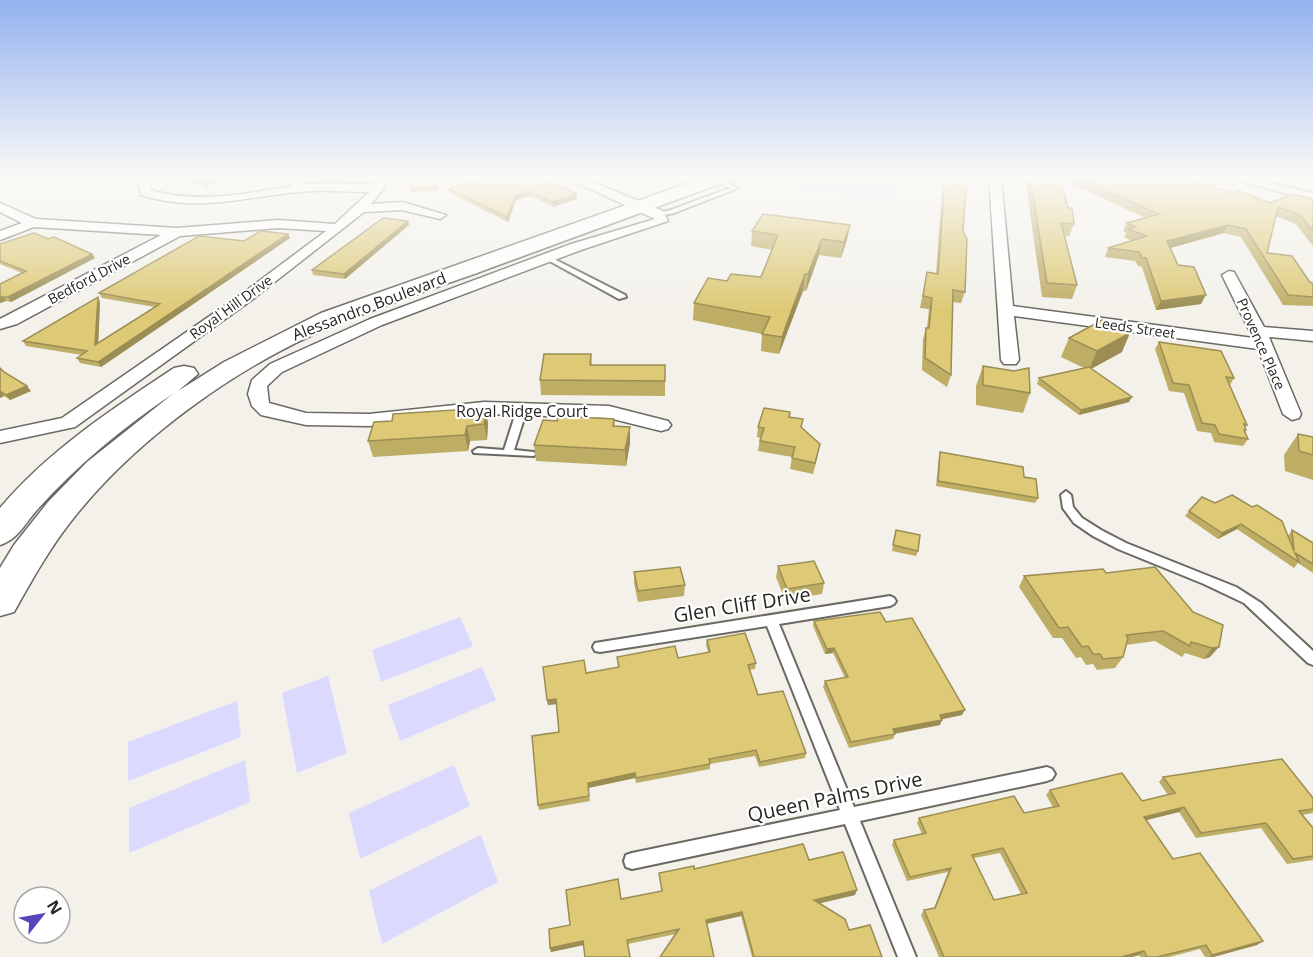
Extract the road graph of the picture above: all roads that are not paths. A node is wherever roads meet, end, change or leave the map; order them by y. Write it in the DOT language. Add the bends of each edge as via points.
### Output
graph roads {
  1 [pos="30,222"];
  2 [pos="345,222"];
  3 [pos="595,222"];
  4 [pos="601,222"];
  5 [pos="661,222"];
  6 [pos="999,222"];
  7 [pos="33,223"];
  8 [pos="338,228"];
  9 [pos="177,232"];
  10 [pos="0,236"];
  11 [pos="548,258"];
  12 [pos="1229,275"];
  13 [pos="622,297"];
  14 [pos="1006,310"];
  15 [pos="0,324"];
  16 [pos="1313,336"];
  17 [pos="1262,338"];
  18 [pos="269,347"];
  19 [pos="1010,360"];
  20 [pos="522,410"];
  21 [pos="1292,414"];
  22 [pos="68,423"];
  23 [pos="661,425"];
  24 [pos="104,428"];
  25 [pos="0,438"];
  26 [pos="478,451"];
  27 [pos="508,453"];
  28 [pos="530,454"];
  29 [pos="1066,495"];
  30 [pos="52,522"];
  31 [pos="0,532"];
  32 [pos="0,601"];
  33 [pos="890,601"];
  34 [pos="771,620"];
  35 [pos="600,647"];
  36 [pos="1313,659"];
  37 [pos="1047,774"];
  38 [pos="850,815"];
  39 [pos="632,861"];
  40 [pos="907,957"];
  1 -- 7 [label="street"];
  2 -- 8 [label="street, Royal Hill Drive"];
  3 -- 24 [label="main road, Alessandro Boulevard" via="301,313 227,349"];
  4 -- 18 [label="main road, Alessandro Boulevard" via="341,314"];
  5 -- 11 [label="street, Royal Ridge Court"];
  6 -- 14 [label="street"];
  7 -- 9 [label="street"];
  7 -- 10 [label="street"];
  8 -- 9 [label="street" via="278,224"];
  8 -- 22 [label="street, Royal Hill Drive"];
  9 -- 15 [label="street, Bedford Drive"];
  11 -- 13 [label="lane"];
  11 -- 20 [label="street, Royal Ridge Court" via="376,322 308,352 276,368 258,384 256,394 268,411 306,419 369,420 458,409"];
  12 -- 17 [label="street, Provence Place"];
  14 -- 17 [label="street, Leeds Street"];
  14 -- 19 [label="street"];
  16 -- 17 [label="street, Leeds Street"];
  17 -- 21 [label="street, Provence Place"];
  18 -- 24 [label="main road" via="240,355 156,406"];
  18 -- 30 [label="main road, Alessandro Boulevard" via="170,409 89,480"];
  20 -- 23 [label="street, Royal Ridge Court" via="609,412"];
  20 -- 27 [label="lane"];
  22 -- 24 [label="street, Royal Hill Drive"];
  22 -- 25 [label="street, Royal Hill Drive"];
  24 -- 30 [label="main road" via="109,433 106,444 73,480"];
  24 -- 31 [label="main road, Alessandro Boulevard"];
  26 -- 27 [label="lane"];
  27 -- 28 [label="lane"];
  29 -- 36 [label="lane" via="1068,510 1078,520 1105,537 1217,583 1248,600"];
  30 -- 32 [label="main road, Alessandro Boulevard"];
  33 -- 34 [label="lane, Glen Cliff Drive"];
  34 -- 35 [label="lane, Glen Cliff Drive"];
  34 -- 38 [label="lane"];
  37 -- 38 [label="lane, Queen Palms Drive"];
  38 -- 39 [label="lane, Queen Palms Drive"];
  38 -- 40 [label="lane"];
}
